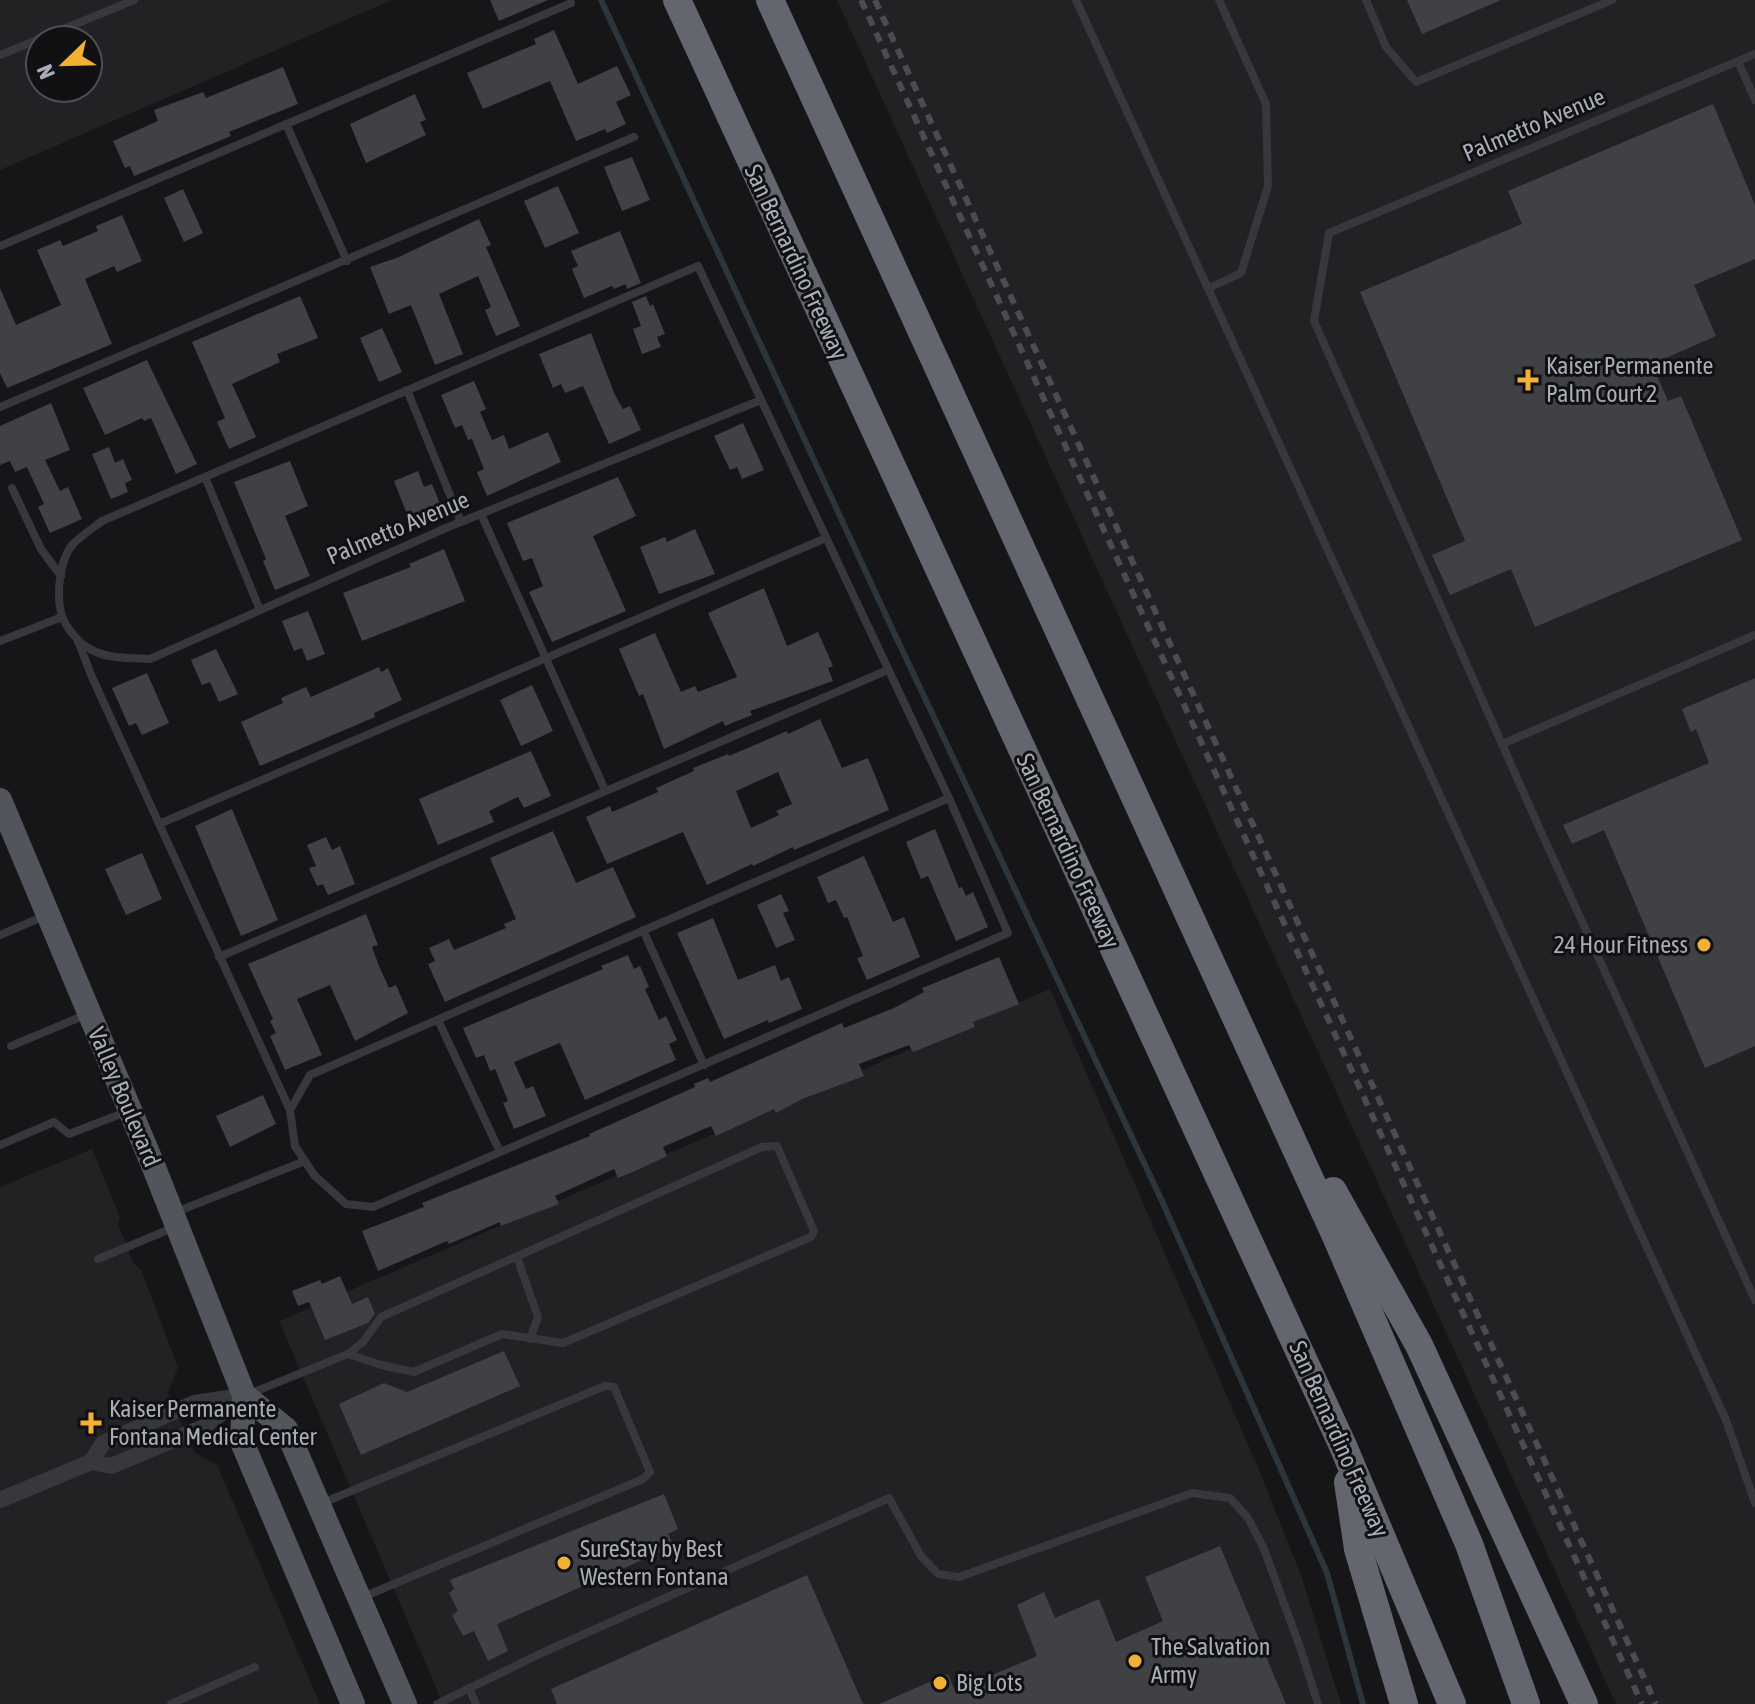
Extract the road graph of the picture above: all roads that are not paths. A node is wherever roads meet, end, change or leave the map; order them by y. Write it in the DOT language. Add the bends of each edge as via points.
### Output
graph roads {
  1 [pos="134,0"];
  2 [pos="677,0"];
  3 [pos="770,0"];
  4 [pos="1076,0"];
  5 [pos="1219,0"];
  6 [pos="1366,0"];
  7 [pos="1612,0"];
  8 [pos="571,3"];
  9 [pos="1755,54"];
  10 [pos="0,55"];
  11 [pos="1738,61"];
  12 [pos="1755,100"];
  13 [pos="286,124"];
  14 [pos="634,137"];
  15 [pos="0,246"];
  16 [pos="347,261"];
  17 [pos="1209,288"];
  18 [pos="407,390"];
  19 [pos="761,400"];
  20 [pos="0,407"];
  21 [pos="205,477"];
  22 [pos="12,488"];
  23 [pos="481,514"];
  24 [pos="461,522"];
  25 [pos="826,538"];
  26 [pos="61,576"];
  27 [pos="260,610"];
  28 [pos="62,617"];
  29 [pos="1755,635"];
  30 [pos="77,639"];
  31 [pos="0,641"];
  32 [pos="546,658"];
  33 [pos="888,670"];
  34 [pos="1502,744"];
  35 [pos="605,790"];
  36 [pos="949,798"];
  37 [pos="0,800"];
  38 [pos="159,824"];
  39 [pos="48,914"];
  40 [pos="643,930"];
  41 [pos="0,935"];
  42 [pos="219,957"];
  43 [pos="1229,1004"];
  44 [pos="90,1013"];
  45 [pos="438,1020"];
  46 [pos="11,1046"];
  47 [pos="704,1065"];
  48 [pos="290,1110"];
  49 [pos="130,1111"];
  50 [pos="0,1145"];
  51 [pos="500,1152"];
  52 [pos="305,1161"];
  53 [pos="175,1220"];
  54 [pos="517,1257"];
  55 [pos="98,1259"];
  56 [pos="1755,1300"];
  57 [pos="530,1339"];
  58 [pos="348,1354"];
  59 [pos="244,1395"];
  60 [pos="1343,1446"];
  61 [pos="91,1462"];
  62 [pos="0,1500"];
  63 [pos="1755,1503"];
  64 [pos="319,1504"];
  65 [pos="359,1599"];
  66 [pos="255,1667"];
  67 [pos="469,1688"];
  68 [pos="173,1704"];
  69 [pos="353,1704"];
  70 [pos="405,1704"];
  71 [pos="437,1704"];
  72 [pos="476,1704"];
  73 [pos="1318,1704"];
  74 [pos="1404,1704"];
  75 [pos="1452,1704"];
  76 [pos="1526,1704"];
  77 [pos="1584,1704"];
  1 -- 10 [label="lane"];
  2 -- 60 [label="highway, San Bernardino Freeway"];
  3 -- 43 [label="highway"];
  4 -- 17 [label="lane"];
  5 -- 17 [label="lane" via="1266,104 1268,186 1241,273"];
  6 -- 7 [label="lane" via="1386,47 1416,82"];
  8 -- 13 [label="lane"];
  9 -- 11 [label="lane, Palmetto Avenue"];
  11 -- 12 [label="lane"];
  11 -- 34 [label="lane, Palmetto Avenue" via="1329,233 1314,321"];
  13 -- 15 [label="lane"];
  13 -- 16 [label="lane"];
  14 -- 16 [label="lane"];
  16 -- 20 [label="lane"];
  17 -- 63 [label="lane" via="1726,1420"];
  18 -- 19 [label="lane" via="698,266"];
  18 -- 21 [label="lane"];
  18 -- 24 [label="lane"];
  19 -- 23 [label="lane, Palmetto Avenue"];
  19 -- 25 [label="lane"];
  21 -- 26 [label="lane" via="102,521 72,545"];
  21 -- 27 [label="lane"];
  22 -- 26 [label="lane" via="41,549"];
  23 -- 24 [label="lane, Palmetto Avenue"];
  23 -- 32 [label="lane"];
  24 -- 27 [label="lane, Palmetto Avenue"];
  25 -- 32 [label="lane"];
  25 -- 33 [label="lane"];
  26 -- 28 [label="lane"];
  27 -- 30 [label="lane, Palmetto Avenue" via="150,659 91,650"];
  28 -- 30 [label="lane"];
  28 -- 31 [label="lane"];
  29 -- 34 [label="lane"];
  30 -- 38 [label="lane"];
  32 -- 35 [label="lane"];
  32 -- 38 [label="lane"];
  33 -- 35 [label="lane"];
  33 -- 36 [label="lane"];
  34 -- 56 [label="lane"];
  35 -- 42 [label="lane"];
  36 -- 40 [label="lane"];
  36 -- 47 [label="lane" via="1008,933"];
  37 -- 39 [label="main road, Valley Boulevard"];
  38 -- 42 [label="lane"];
  39 -- 41 [label="lane"];
  39 -- 44 [label="main road, Valley Boulevard"];
  40 -- 45 [label="lane"];
  40 -- 47 [label="lane"];
  42 -- 48 [label="lane"];
  43 -- 76 [label="highway" via="1463,1530"];
  43 -- 77 [label="highway" via="1419,1345"];
  44 -- 46 [label="lane"];
  44 -- 49 [label="main road, Valley Boulevard"];
  45 -- 48 [label="lane" via="310,1075"];
  45 -- 51 [label="lane"];
  47 -- 51 [label="lane"];
  48 -- 52 [label="lane" via="295,1146"];
  49 -- 50 [label="lane" via="69,1134 54,1122"];
  49 -- 53 [label="main road, Valley Boulevard"];
  51 -- 52 [label="lane" via="373,1207 346,1204"];
  52 -- 53 [label="lane"];
  53 -- 55 [label="lane"];
  53 -- 59 [label="main road, Valley Boulevard"];
  54 -- 57 [label="lane" via="538,1317"];
  54 -- 57 [label="lane" via="762,1147 777,1146 814,1231 811,1237 563,1343"];
  54 -- 58 [label="lane" via="381,1317"];
  57 -- 58 [label="lane" via="502,1334 414,1372"];
  58 -- 59 [label="lane"];
  59 -- 61 [label="street" via="204,1427 111,1466"];
  59 -- 61 [label="street" via="194,1403 103,1443"];
  59 -- 64 [label="main road, Valley Boulevard" via="286,1429"];
  59 -- 69 [label="main road, Valley Boulevard" via="242,1442"];
  60 -- 74 [label="highway" via="1358,1549"];
  60 -- 75 [label="highway, San Bernardino Freeway"];
  61 -- 62 [label="street"];
  64 -- 65 [label="main road, Valley Boulevard"];
  64 -- 65 [label="lane" via="605,1386 614,1387 650,1472"];
  65 -- 70 [label="main road, Valley Boulevard"];
  66 -- 68 [label="lane"];
  67 -- 71 [label="lane"];
  67 -- 72 [label="lane"];
  67 -- 73 [label="lane" via="889,1498 921,1556 938,1574 959,1577 1192,1493 1230,1498 1248,1518 1264,1549"];
}
